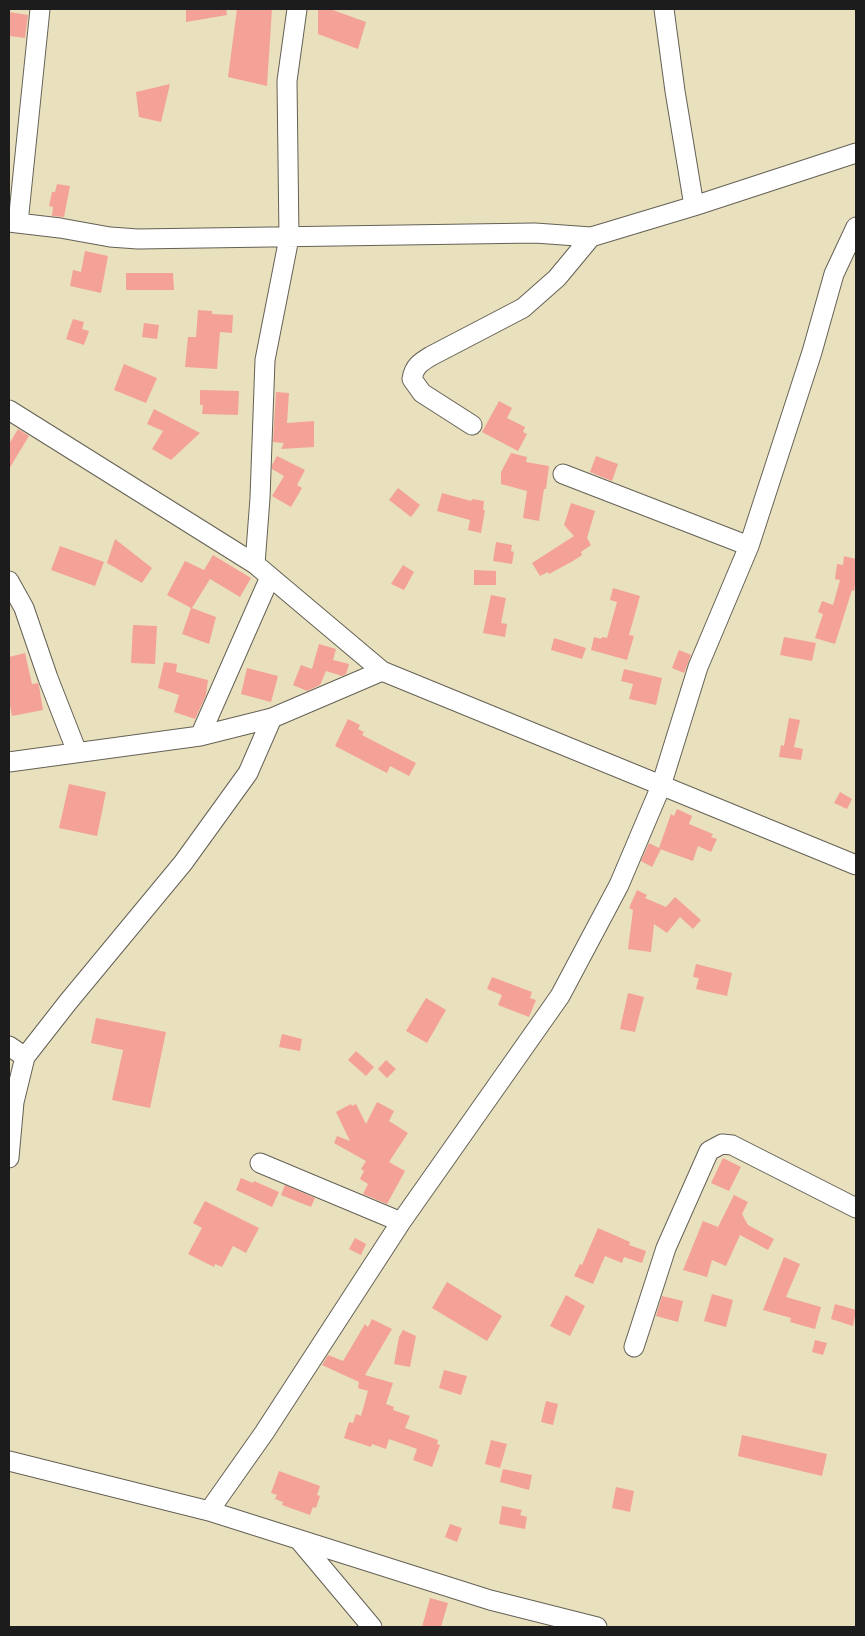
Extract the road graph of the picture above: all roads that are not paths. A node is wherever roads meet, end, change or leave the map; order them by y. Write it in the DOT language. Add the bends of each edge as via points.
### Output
graph roads {
  1 [pos="40,9"];
  2 [pos="297,9"];
  3 [pos="664,9"];
  4 [pos="856,153"];
  5 [pos="694,206"];
  6 [pos="14,222"];
  7 [pos="856,227"];
  8 [pos="591,237"];
  9 [pos="289,238"];
  10 [pos="9,410"];
  11 [pos="472,425"];
  12 [pos="564,474"];
  13 [pos="749,546"];
  14 [pos="255,564"];
  15 [pos="270,576"];
  16 [pos="9,581"];
  17 [pos="382,671"];
  18 [pos="272,718"];
  19 [pos="200,736"];
  20 [pos="77,752"];
  21 [pos="9,762"];
  22 [pos="661,786"];
  23 [pos="856,865"];
  24 [pos="9,1046"];
  25 [pos="25,1057"];
  26 [pos="9,1158"];
  27 [pos="260,1163"];
  28 [pos="856,1208"];
  29 [pos="401,1222"];
  30 [pos="634,1347"];
  31 [pos="10,1460"];
  32 [pos="209,1511"];
  33 [pos="300,1540"];
  34 [pos="372,1627"];
  35 [pos="597,1627"];
  1 -- 6 [label="street"];
  2 -- 9 [label="street" via="287,81"];
  3 -- 5 [label="street"];
  4 -- 5 [label="street"];
  5 -- 8 [label="street"];
  6 -- 9 [label="street" via="138,239"];
  7 -- 13 [label="street" via="834,274"];
  8 -- 9 [label="street" via="535,233"];
  8 -- 11 [label="street" via="557,278 524,308 417,365 412,379 422,393"];
  9 -- 14 [label="street" via="265,360"];
  10 -- 14 [label="street"];
  12 -- 13 [label="street"];
  13 -- 22 [label="street" via="698,667"];
  14 -- 15 [label="street"];
  15 -- 17 [label="street"];
  15 -- 19 [label="street"];
  16 -- 20 [label="street" via="24,608"];
  17 -- 18 [label="street"];
  17 -- 22 [label="street"];
  18 -- 19 [label="street"];
  18 -- 25 [label="street" via="248,772 183,863"];
  19 -- 20 [label="street"];
  20 -- 21 [label="street"];
  22 -- 23 [label="street"];
  22 -- 29 [label="street" via="619,884 560,996"];
  24 -- 25 [label="street"];
  25 -- 26 [label="street" via="14,1102"];
  27 -- 29 [label="street"];
  28 -- 30 [label="street" via="732,1145 722,1144 709,1151 666,1248"];
  29 -- 32 [label="street" via="264,1433"];
  31 -- 32 [label="street"];
  32 -- 33 [label="street"];
  33 -- 34 [label="street"];
  33 -- 35 [label="street" via="490,1600"];
}
